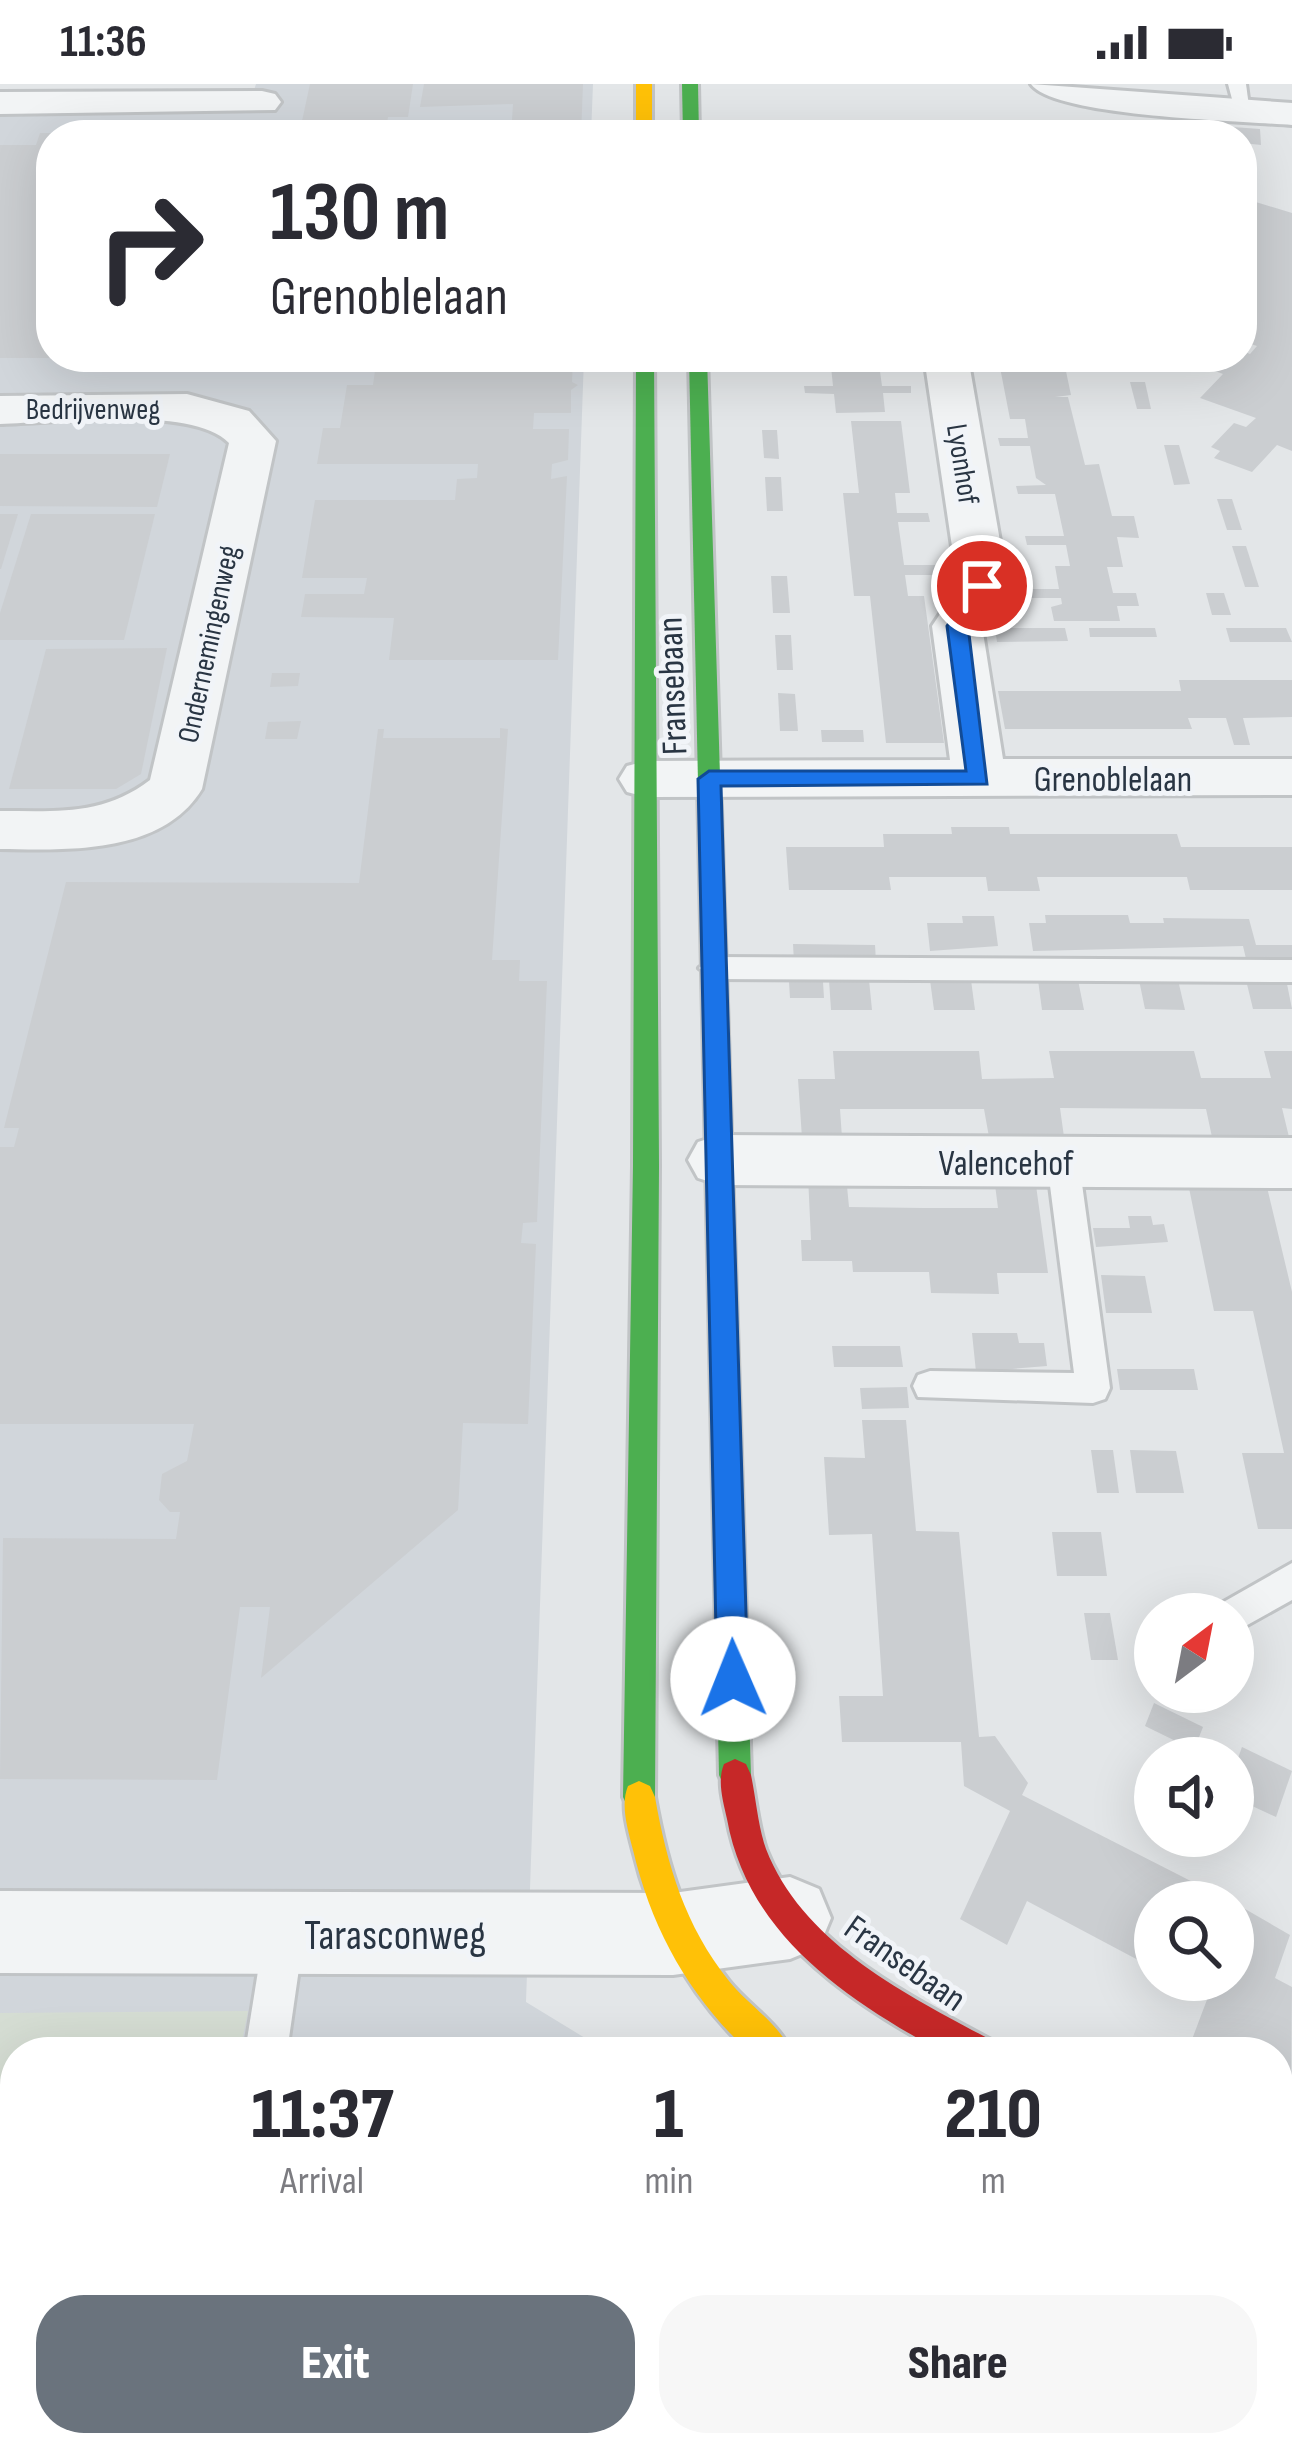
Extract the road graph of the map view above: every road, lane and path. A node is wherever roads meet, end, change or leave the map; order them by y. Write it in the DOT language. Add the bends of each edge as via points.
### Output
graph roads {
  1 [pos="644,84"];
  2 [pos="690,84"];
  3 [pos="1050,84"];
  4 [pos="1240,97"];
  5 [pos="0,103"];
  6 [pos="261,107"];
  7 [pos="1292,114"];
  8 [pos="644,120"];
  9 [pos="691,120"];
  10 [pos="645,372"];
  11 [pos="698,372"];
  12 [pos="948,372"];
  13 [pos="191,391"];
  14 [pos="0,410"];
  15 [pos="1292,777"];
  16 [pos="979,778"];
  17 [pos="646,779"];
  18 [pos="709,779"];
  19 [pos="0,830"];
  20 [pos="715,968"];
  21 [pos="1292,970"];
  22 [pos="720,1160"];
  23 [pos="1063,1162"];
  24 [pos="1292,1163"];
  25 [pos="930,1386"];
  26 [pos="1292,1580"];
  27 [pos="1254,1603"];
  28 [pos="790,1918"];
  29 [pos="0,1933"];
  30 [pos="284,1934"];
  31 [pos="673,1934"];
  32 [pos="268,2037"];
  33 [pos="756,2037"];
  34 [pos="950,2037"];
  1 -- 8 [label="street"];
  2 -- 9 [label="street"];
  3 -- 4 [label="street" via="1079,96"];
  4 -- 7 [label="street"];
  5 -- 6 [label="street"];
  10 -- 17 [label="street, Fransebaan"];
  11 -- 18 [label="street, Fransebaan"];
  12 -- 16 [label="street, Lyonhof" via="982,586 957,626"];
  13 -- 14 [label="street, Bedrijvenweg"];
  13 -- 19 [label="street, Ondernemingenweg" via="253,441 176,789 147,814 106,830"];
  15 -- 16 [label="street, Grenoblelaan"];
  16 -- 18 [label="street, Grenoblelaan"];
  17 -- 18 [label="street, Grenoblelaan"];
  17 -- 31 [label="street, Fransebaan" via="637,1777 649,1868"];
  18 -- 20 [label="street, Fransebaan"];
  20 -- 21 [label="lane"];
  20 -- 22 [label="street, Fransebaan"];
  22 -- 23 [label="street, Valencehof"];
  22 -- 28 [label="street, Fransebaan" via="735,1774 753,1858"];
  23 -- 24 [label="street, Valencehof"];
  23 -- 25 [label="lane" via="1093,1388"];
  26 -- 27 [label="lane"];
  28 -- 31 [label="street, Tarasconweg"];
  28 -- 34 [label="street, Fransebaan" via="845,1972"];
  29 -- 30 [label="street, Tarasconweg"];
  30 -- 31 [label="street, Tarasconweg"];
  30 -- 32 [label="lane"];
  31 -- 33 [label="street, Fransebaan" via="719,2006"];
}
